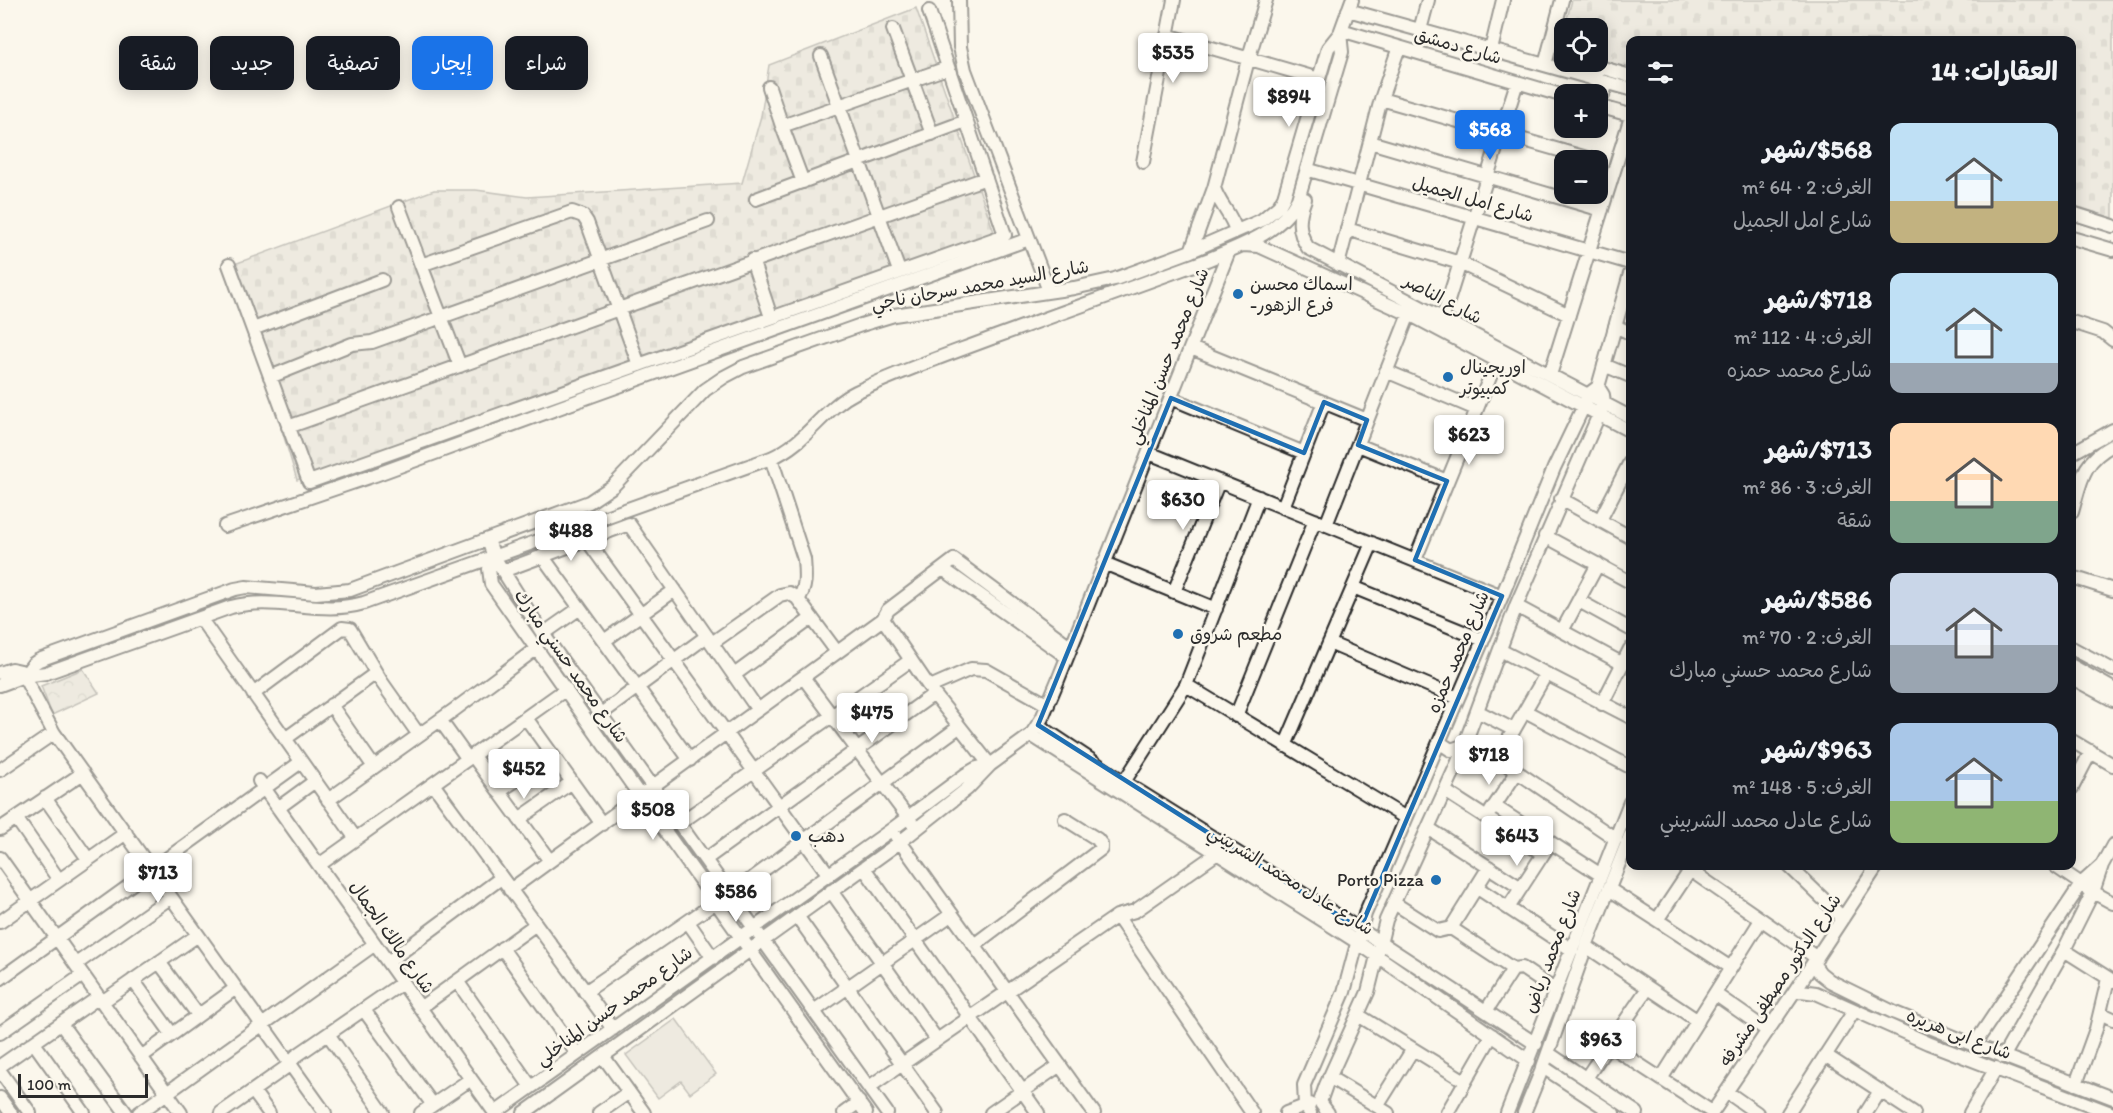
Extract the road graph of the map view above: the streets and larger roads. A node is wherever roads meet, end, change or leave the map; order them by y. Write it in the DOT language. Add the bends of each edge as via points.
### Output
graph roads {
  1 [pos="959,0"];
  2 [pos="1174,0"];
  3 [pos="1266,0"];
  4 [pos="1428,0"];
  5 [pos="1503,0"];
  6 [pos="1562,0"];
  7 [pos="1350,5"];
  8 [pos="928,12"];
  9 [pos="893,29"];
  10 [pos="1420,30"];
  11 [pos="1340,32"];
  12 [pos="1167,35"];
  13 [pos="1360,36"];
  14 [pos="1399,47"];
  15 [pos="1491,50"];
  16 [pos="1342,52"];
  17 [pos="821,56"];
  18 [pos="1248,60"];
  19 [pos="1545,65"];
  20 [pos="947,68"];
  21 [pos="1626,75"];
  22 [pos="1319,79"];
  23 [pos="1592,79"];
  24 [pos="912,80"];
  25 [pos="1517,82"];
  26 [pos="1607,83"];
  27 [pos="769,87"];
  28 [pos="1626,88"];
  29 [pos="1554,93"];
  30 [pos="1381,99"];
  31 [pos="840,105"];
  32 [pos="1608,108"];
  33 [pos="1309,112"];
  34 [pos="1626,113"];
  35 [pos="1322,116"];
  36 [pos="966,121"];
  37 [pos="782,126"];
  38 [pos="1501,133"];
  39 [pos="1626,133"];
  40 [pos="932,134"];
  41 [pos="1370,142"];
  42 [pos="1559,150"];
  43 [pos="860,161"];
  44 [pos="1143,162"];
  45 [pos="1608,165"];
  46 [pos="1616,167"];
  47 [pos="1305,171"];
  48 [pos="1487,176"];
  49 [pos="986,178"];
  50 [pos="803,182"];
  51 [pos="1359,185"];
  52 [pos="1214,188"];
  53 [pos="756,199"];
  54 [pos="399,207"];
  55 [pos="1602,210"];
  56 [pos="2076,214"];
  57 [pos="879,216"];
  58 [pos="1474,218"];
  59 [pos="708,221"];
  60 [pos="2076,222"];
  61 [pos="2113,226"];
  62 [pos="1347,229"];
  63 [pos="1236,231"];
  64 [pos="2113,234"];
  65 [pos="1029,238"];
  66 [pos="2076,239"];
  67 [pos="1243,245"];
  68 [pos="1191,250"];
  69 [pos="2113,250"];
  70 [pos="1229,251"];
  71 [pos="1589,251"];
  72 [pos="601,260"];
  73 [pos="752,260"];
  74 [pos="1626,262"];
  75 [pos="1460,263"];
  76 [pos="229,265"];
  77 [pos="421,265"];
  78 [pos="1338,265"];
  79 [pos="899,272"];
  80 [pos="382,280"];
  81 [pos="1083,287"];
  82 [pos="1626,288"];
  83 [pos="1049,291"];
  84 [pos="1089,302"];
  85 [pos="620,308"];
  86 [pos="1409,314"];
  87 [pos="1569,315"];
  88 [pos="441,317"];
  89 [pos="771,318"];
  90 [pos="1442,320"];
  91 [pos="2076,323"];
  92 [pos="1615,326"];
  93 [pos="253,329"];
  94 [pos="1626,331"];
  95 [pos="2113,340"];
  96 [pos="1191,348"];
  97 [pos="1497,360"];
  98 [pos="639,365"];
  99 [pos="1604,365"];
  100 [pos="460,366"];
  101 [pos="1386,371"];
  102 [pos="1626,374"];
  103 [pos="1550,375"];
  104 [pos="270,377"];
  105 [pos="586,383"];
  106 [pos="591,396"];
  107 [pos="1590,396"];
  108 [pos="1171,398"];
  109 [pos="1324,402"];
  110 [pos="1476,408"];
  111 [pos="1602,409"];
  112 [pos="1626,416"];
  113 [pos="1367,420"];
  114 [pos="288,427"];
  115 [pos="1626,428"];
  116 [pos="2113,430"];
  117 [pos="1358,445"];
  118 [pos="2113,445"];
  119 [pos="1149,453"];
  120 [pos="1304,453"];
  121 [pos="2076,453"];
  122 [pos="771,458"];
  123 [pos="2076,458"];
  124 [pos="1554,468"];
  125 [pos="1626,470"];
  126 [pos="2084,472"];
  127 [pos="1571,477"];
  128 [pos="1219,481"];
  129 [pos="1447,481"];
  130 [pos="1618,485"];
  131 [pos="1626,489"];
  132 [pos="1259,497"];
  133 [pos="1561,499"];
  134 [pos="2076,499"];
  135 [pos="1283,507"];
  136 [pos="1600,520"];
  137 [pos="1321,522"];
  138 [pos="225,526"];
  139 [pos="1626,535"];
  140 [pos="1545,536"];
  141 [pos="488,540"];
  142 [pos="588,540"];
  143 [pos="1372,543"];
  144 [pos="543,556"];
  145 [pos="494,557"];
  146 [pos="1414,560"];
  147 [pos="1104,563"];
  148 [pos="1598,564"];
  149 [pos="943,568"];
  150 [pos="503,571"];
  151 [pos="2076,579"];
  152 [pos="1626,580"];
  153 [pos="1353,586"];
  154 [pos="675,590"];
  155 [pos="2113,590"];
  156 [pos="1174,592"];
  157 [pos="1502,596"];
  158 [pos="798,599"];
  159 [pos="1579,601"];
  160 [pos="1515,606"];
  161 [pos="1008,607"];
  162 [pos="580,608"];
  163 [pos="1216,609"];
  164 [pos="641,614"];
  165 [pos="201,618"];
  166 [pos="812,618"];
  167 [pos="883,619"];
  168 [pos="1626,627"];
  169 [pos="1562,631"];
  170 [pos="543,634"];
  171 [pos="709,640"];
  172 [pos="1483,640"];
  173 [pos="604,641"];
  174 [pos="1329,643"];
  175 [pos="537,648"];
  176 [pos="1500,650"];
  177 [pos="2076,650"];
  178 [pos="837,652"];
  179 [pos="1069,652"];
  180 [pos="1626,658"];
  181 [pos="674,660"];
  182 [pos="911,660"];
  183 [pos="1623,664"];
  184 [pos="2076,668"];
  185 [pos="2113,670"];
  186 [pos="0,673"];
  187 [pos="376,673"];
  188 [pos="1546,674"];
  189 [pos="734,675"];
  190 [pos="24,676"];
  191 [pos="803,677"];
  192 [pos="2076,680"];
  193 [pos="0,685"];
  194 [pos="1186,685"];
  195 [pos="638,688"];
  196 [pos="2113,688"];
  197 [pos="566,689"];
  198 [pos="932,691"];
  199 [pos="253,694"];
  200 [pos="1458,698"];
  201 [pos="2113,700"];
  202 [pos="1602,704"];
  203 [pos="332,705"];
  204 [pos="1048,705"];
  205 [pos="758,710"];
  206 [pos="1477,711"];
  207 [pos="1525,711"];
  208 [pos="602,714"];
  209 [pos="1626,715"];
  210 [pos="832,716"];
  211 [pos="1236,716"];
  212 [pos="526,718"];
  213 [pos="440,720"];
  214 [pos="959,727"];
  215 [pos="1035,730"];
  216 [pos="1514,730"];
  217 [pos="54,733"];
  218 [pos="727,733"];
  219 [pos="419,735"];
  220 [pos="285,739"];
  221 [pos="1439,742"];
  222 [pos="2076,743"];
  223 [pos="1465,745"];
  224 [pos="1285,746"];
  225 [pos="858,749"];
  226 [pos="2091,752"];
  227 [pos="552,755"];
  228 [pos="471,757"];
  229 [pos="690,760"];
  230 [pos="301,762"];
  231 [pos="1626,764"];
  232 [pos="990,765"];
  233 [pos="2113,765"];
  234 [pos="374,767"];
  235 [pos="0,771"];
  236 [pos="754,771"];
  237 [pos="1517,772"];
  238 [pos="82,773"];
  239 [pos="2076,780"];
  240 [pos="315,782"];
  241 [pos="572,782"];
  242 [pos="1124,782"];
  243 [pos="433,784"];
  244 [pos="884,784"];
  245 [pos="262,785"];
  246 [pos="654,786"];
  247 [pos="1445,790"];
  248 [pos="499,792"];
  249 [pos="640,796"];
  250 [pos="45,798"];
  251 [pos="328,800"];
  252 [pos="780,806"];
  253 [pos="1494,806"];
  254 [pos="278,808"];
  255 [pos="1157,809"];
  256 [pos="1626,813"];
  257 [pos="16,818"];
  258 [pos="908,818"];
  259 [pos="1406,818"];
  260 [pos="1486,818"];
  261 [pos="519,819"];
  262 [pos="1065,819"];
  263 [pos="680,823"];
  264 [pos="602,824"];
  265 [pos="1428,828"];
  266 [pos="0,829"];
  267 [pos="916,829"];
  268 [pos="891,830"];
  269 [pos="126,833"];
  270 [pos="356,839"];
  271 [pos="1616,839"];
  272 [pos="805,841"];
  273 [pos="900,842"];
  274 [pos="1551,843"];
  275 [pos="2113,845"];
  276 [pos="1626,846"];
  277 [pos="1215,854"];
  278 [pos="1543,854"];
  279 [pos="0,858"];
  280 [pos="88,859"];
  281 [pos="706,859"];
  282 [pos="550,861"];
  283 [pos="319,865"];
  284 [pos="2102,865"];
  285 [pos="1489,867"];
  286 [pos="864,868"];
  287 [pos="152,870"];
  288 [pos="1691,870"];
  289 [pos="1695,870"];
  290 [pos="1796,870"];
  291 [pos="1874,870"];
  292 [pos="2061,870"];
  293 [pos="829,874"];
  294 [pos="1601,875"];
  295 [pos="501,878"];
  296 [pos="59,880"];
  297 [pos="2082,883"];
  298 [pos="1476,887"];
  299 [pos="1521,888"];
  300 [pos="1609,889"];
  301 [pos="510,890"];
  302 [pos="831,891"];
  303 [pos="2093,892"];
  304 [pos="731,894"];
  305 [pos="171,897"];
  306 [pos="30,900"];
  307 [pos="716,902"];
  308 [pos="1394,903"];
  309 [pos="2113,903"];
  310 [pos="1508,908"];
  311 [pos="952,914"];
  312 [pos="1592,915"];
  313 [pos="797,916"];
  314 [pos="1117,916"];
  315 [pos="1843,918"];
  316 [pos="1657,920"];
  317 [pos="1761,920"];
  318 [pos="0,922"];
  319 [pos="688,922"];
  320 [pos="536,924"];
  321 [pos="755,928"];
  322 [pos="1451,928"];
  323 [pos="1360,929"];
  324 [pos="198,934"];
  325 [pos="57,938"];
  326 [pos="741,938"];
  327 [pos="1585,939"];
  328 [pos="764,940"];
  329 [pos="915,940"];
  330 [pos="1357,942"];
  331 [pos="1380,942"];
  332 [pos="375,944"];
  333 [pos="974,945"];
  334 [pos="502,948"];
  335 [pos="750,950"];
  336 [pos="1572,950"];
  337 [pos="2064,950"];
  338 [pos="1377,956"];
  339 [pos="713,958"];
  340 [pos="1815,961"];
  341 [pos="159,962"];
  342 [pos="388,962"];
  343 [pos="882,963"];
  344 [pos="1731,968"];
  345 [pos="1513,969"];
  346 [pos="79,970"];
  347 [pos="0,979"];
  348 [pos="133,980"];
  349 [pos="2111,980"];
  350 [pos="457,981"];
  351 [pos="402,983"];
  352 [pos="848,987"];
  353 [pos="236,988"];
  354 [pos="1648,988"];
  355 [pos="1006,991"];
  356 [pos="1556,991"];
  357 [pos="585,992"];
  358 [pos="1794,992"];
  359 [pos="1715,994"];
  360 [pos="100,999"];
  361 [pos="420,1008"];
  362 [pos="364,1010"];
  363 [pos="814,1011"];
  364 [pos="1486,1011"];
  365 [pos="1854,1011"];
  366 [pos="2100,1013"];
  367 [pos="1358,1015"];
  368 [pos="198,1016"];
  369 [pos="969,1017"];
  370 [pos="2113,1019"];
  371 [pos="1698,1021"];
  372 [pos="61,1024"];
  373 [pos="262,1024"];
  374 [pos="613,1029"];
  375 [pos="1768,1031"];
  376 [pos="0,1033"];
  377 [pos="172,1034"];
  378 [pos="328,1034"];
  379 [pos="1492,1035"];
  380 [pos="937,1040"];
  381 [pos="34,1043"];
  382 [pos="1536,1044"];
  383 [pos="1609,1045"];
  384 [pos="1974,1045"];
  385 [pos="1413,1049"];
  386 [pos="1548,1053"];
  387 [pos="577,1054"];
  388 [pos="1826,1055"];
  389 [pos="603,1056"];
  390 [pos="141,1057"];
  391 [pos="2008,1058"];
  392 [pos="1529,1061"];
  393 [pos="290,1063"];
  394 [pos="902,1064"];
  395 [pos="1060,1065"];
  396 [pos="1543,1067"];
  397 [pos="0,1068"];
  398 [pos="2001,1070"];
  399 [pos="1329,1077"];
  400 [pos="471,1078"];
  401 [pos="1586,1078"];
  402 [pos="1661,1079"];
  403 [pos="1465,1081"];
  404 [pos="2076,1084"];
  405 [pos="531,1087"];
  406 [pos="869,1087"];
  407 [pos="252,1091"];
  408 [pos="1022,1091"];
  409 [pos="1880,1091"];
  410 [pos="629,1092"];
  411 [pos="1726,1092"];
  412 [pos="2099,1092"];
  413 [pos="167,1093"];
  414 [pos="0,1098"];
  415 [pos="2113,1098"];
  416 [pos="433,1105"];
  417 [pos="862,1108"];
  418 [pos="1324,1108"];
  419 [pos="2088,1108"];
  420 [pos="1307,1109"];
  421 [pos="1383,1109"];
  422 [pos="639,1111"];
  423 [pos="223,1112"];
  424 [pos="11,1113"];
  425 [pos="30,1113"];
  426 [pos="84,1113"];
  427 [pos="126,1113"];
  428 [pos="139,1113"];
  429 [pos="181,1113"];
  430 [pos="269,1113"];
  431 [pos="325,1113"];
  432 [pos="383,1113"];
  433 [pos="421,1113"];
  434 [pos="495,1113"];
  435 [pos="524,1113"];
  436 [pos="599,1113"];
  437 [pos="844,1113"];
  438 [pos="887,1113"];
  439 [pos="937,1113"];
  440 [pos="992,1113"];
  441 [pos="1038,1113"];
  442 [pos="1094,1113"];
  443 [pos="1252,1113"];
  444 [pos="1286,1113"];
  445 [pos="1447,1113"];
  446 [pos="1507,1113"];
  447 [pos="1524,1113"];
  448 [pos="1613,1113"];
  449 [pos="1637,1113"];
  450 [pos="1712,1113"];
  451 [pos="1756,1113"];
  452 [pos="1788,1113"];
  453 [pos="1866,1113"];
  454 [pos="1914,1113"];
  455 [pos="1970,1113"];
  456 [pos="2111,1113"];
  1 -- 65 [label="street" via="960,47 965,70"];
  2 -- 12 [label="street"];
  3 -- 18 [label="street"];
  4 -- 10 [label="street"];
  5 -- 15 [label="street"];
  6 -- 19 [label="street"];
  7 -- 10 [label="street, شارع دمشق"];
  7 -- 11 [label="street, شارع محمد حسن المناخلي"];
  8 -- 20 [label="street"];
  9 -- 24 [label="street"];
  10 -- 15 [label="street, شارع دمشق"];
  11 -- 13 [label="street, شارع دمشق"];
  11 -- 16 [label="street, شارع محمد حسن المناخلي"];
  11 -- 22 [label="street, شارع محمد حسن المناخلي" via="1330,44"];
  12 -- 18 [label="street"];
  12 -- 44 [label="street"];
  13 -- 14 [label="street, شارع دمشق"];
  13 -- 16 [label="street"];
  14 -- 25 [label="street, شارع دمشق"];
  14 -- 30 [label="street"];
  15 -- 19 [label="street, شارع دمشق"];
  16 -- 35 [label="street, شارع محمد حسن المناخلي"];
  17 -- 31 [label="street"];
  18 -- 22 [label="street"];
  18 -- 52 [label="street"];
  19 -- 23 [label="street, شارع دمشق"];
  20 -- 24 [label="street"];
  20 -- 36 [label="street"];
  21 -- 23 [label="street" via="1604,68 1596,70"];
  22 -- 33 [label="street, شارع محمد حسن المناخلي"];
  23 -- 26 [label="street, شارع دمشق"];
  24 -- 31 [label="street"];
  24 -- 40 [label="street"];
  25 -- 29 [label="street, شارع دمشق"];
  25 -- 38 [label="street"];
  26 -- 28 [label="street, شارع دمشق"];
  27 -- 37 [label="street"];
  30 -- 38 [label="street"];
  30 -- 41 [label="street"];
  31 -- 37 [label="street"];
  31 -- 43 [label="street"];
  32 -- 34 [label="street"];
  33 -- 35 [label="street"];
  33 -- 63 [label="street, شارع محمد حسن المناخلي" via="1279,206 1262,220"];
  35 -- 47 [label="street, شارع محمد حسن المناخلي"];
  36 -- 40 [label="street"];
  36 -- 49 [label="street"];
  37 -- 50 [label="street"];
  38 -- 42 [label="street"];
  38 -- 48 [label="street"];
  39 -- 46 [label="street"];
  40 -- 43 [label="street"];
  41 -- 48 [label="street"];
  41 -- 51 [label="street"];
  43 -- 50 [label="street"];
  43 -- 57 [label="street"];
  45 -- 46 [label="street"];
  46 -- 55 [label="street"];
  47 -- 51 [label="street, شارع امل الجميل"];
  47 -- 67 [label="street, شارع محمد حسن المناخلي" via="1298,199 1289,214"];
  47 -- 78 [label="street, شارع الناصر" via="1306,194 1299,217 1301,236 1308,248"];
  48 -- 55 [label="street"];
  48 -- 58 [label="street"];
  49 -- 57 [label="street"];
  49 -- 79 [label="street" via="1005,235"];
  50 -- 53 [label="street"];
  51 -- 58 [label="street, شارع امل الجميل"];
  51 -- 62 [label="street"];
  52 -- 63 [label="street"];
  52 -- 68 [label="street"];
  54 -- 77 [label="street"];
  55 -- 71 [label="street"];
  56 -- 61 [label="street"];
  57 -- 73 [label="street"];
  57 -- 79 [label="street"];
  58 -- 71 [label="street, شارع امل الجميل"];
  58 -- 75 [label="street"];
  59 -- 72 [label="street"];
  60 -- 64 [label="street"];
  62 -- 75 [label="street"];
  62 -- 78 [label="street"];
  63 -- 68 [label="street, شارع السيد محمد سرحان ناجي"];
  65 -- 83 [label="street"];
  65 -- 106 [label="street"];
  66 -- 69 [label="street"];
  67 -- 70 [label="street, شارع محمد حسن المناخلي"];
  67 -- 86 [label="street, شارع الناصر" via="1270,250"];
  68 -- 81 [label="street, شارع السيد محمد سرحان ناجي"];
  70 -- 84 [label="street, شارع السيد محمد سرحان ناجي"];
  70 -- 96 [label="street, شارع محمد حسن المناخلي"];
  71 -- 74 [label="street, شارع امل الجميل"];
  71 -- 87 [label="street"];
  72 -- 77 [label="street" via="588,222 573,212"];
  72 -- 85 [label="street"];
  72 -- 88 [label="street"];
  73 -- 85 [label="street"];
  73 -- 89 [label="street"];
  75 -- 87 [label="street"];
  75 -- 90 [label="street"];
  76 -- 93 [label="street"];
  77 -- 88 [label="street"];
  78 -- 90 [label="street, شارع الناصر"];
  79 -- 89 [label="street"];
  80 -- 93 [label="street"];
  81 -- 83 [label="street, شارع السيد محمد سرحان ناجي"];
  81 -- 84 [label="street"];
  82 -- 92 [label="street, شارع محمد حمزه"];
  83 -- 141 [label="street, شارع السيد محمد سرحان ناجي" via="894,315 743,367 705,390 605,493"];
  84 -- 122 [label="street, شارع السيد محمد سرحان ناجي" via="852,394 829,411 800,442"];
  85 -- 98 [label="street"];
  85 -- 100 [label="street"];
  86 -- 97 [label="street, شارع الناصر"];
  86 -- 101 [label="street"];
  87 -- 103 [label="street"];
  88 -- 100 [label="street"];
  88 -- 104 [label="street" via="372,342 352,344"];
  89 -- 98 [label="street"];
  90 -- 103 [label="street, شارع الناصر"];
  91 -- 95 [label="street" via="2103,332"];
  92 -- 94 [label="street"];
  92 -- 99 [label="street, شارع محمد حمزه"];
  93 -- 104 [label="street"];
  96 -- 108 [label="street, شارع محمد حسن المناخلي"];
  96 -- 109 [label="street"];
  97 -- 107 [label="street, شارع الناصر"];
  97 -- 110 [label="street"];
  98 -- 105 [label="street"];
  99 -- 102 [label="street"];
  99 -- 107 [label="street, شارع محمد حمزه"];
  100 -- 114 [label="street"];
  101 -- 110 [label="street"];
  101 -- 113 [label="street"];
  103 -- 107 [label="street, شارع الناصر"];
  104 -- 114 [label="street"];
  105 -- 106 [label="street"];
  105 -- 114 [label="street" via="309,482"];
  106 -- 138 [label="street" via="375,476"];
  107 -- 111 [label="street, شارع الناصر"];
  107 -- 111 [label="street" via="1603,395"];
  107 -- 124 [label="street, شارع محمد حمزه"];
  108 -- 119 [label="street, شارع محمد حسن المناخلي"];
  108 -- 120 [label="street"];
  109 -- 113 [label="street"];
  109 -- 120 [label="street"];
  110 -- 129 [label="street"];
  111 -- 112 [label="street, شارع الناصر"];
  111 -- 115 [label="street, شارع الناصر"];
  111 -- 127 [label="street, شارع محمد حمزه"];
  113 -- 117 [label="street"];
  116 -- 121 [label="street"];
  117 -- 129 [label="street"];
  117 -- 137 [label="street"];
  118 -- 126 [label="street" via="2093,457"];
  119 -- 128 [label="street"];
  119 -- 147 [label="street, شارع محمد حسن المناخلي"];
  120 -- 135 [label="street"];
  122 -- 145 [label="street, شارع السيد محمد سرحان ناجي"];
  122 -- 158 [label="street" via="804,560 806,576"];
  123 -- 126 [label="street"];
  124 -- 127 [label="street"];
  124 -- 157 [label="street, شارع محمد حمزه"];
  125 -- 130 [label="street"];
  126 -- 134 [label="street"];
  127 -- 133 [label="street, شارع محمد حمزه"];
  128 -- 132 [label="street"];
  128 -- 156 [label="street"];
  129 -- 146 [label="street"];
  130 -- 131 [label="street"];
  130 -- 136 [label="street"];
  132 -- 135 [label="street"];
  132 -- 163 [label="street"];
  133 -- 136 [label="street"];
  133 -- 140 [label="street, شارع محمد حمزه"];
  135 -- 137 [label="street"];
  136 -- 139 [label="street"];
  137 -- 143 [label="street"];
  137 -- 211 [label="street"];
  140 -- 148 [label="street"];
  140 -- 160 [label="street, شارع محمد حمزه"];
  141 -- 145 [label="street"];
  141 -- 190 [label="street, شارع السيد محمد سرحان ناجي" via="350,590 327,593 235,589 39,660"];
  142 -- 144 [label="street"];
  142 -- 154 [label="street" via="629,524"];
  142 -- 164 [label="street"];
  143 -- 146 [label="street"];
  143 -- 153 [label="street"];
  144 -- 150 [label="street"];
  144 -- 162 [label="street"];
  145 -- 150 [label="street, شارع محمد حسني مبارك"];
  145 -- 165 [label="street, شارع السيد محمد سرحان ناجي" via="355,605 327,609 247,604"];
  145 -- 175 [label="street, شارع محمد حسني مبارك" via="489,569 491,584"];
  146 -- 157 [label="street"];
  147 -- 156 [label="street"];
  147 -- 179 [label="street, شارع محمد حسن المناخلي"];
  148 -- 152 [label="street"];
  148 -- 159 [label="street"];
  149 -- 161 [label="street"];
  149 -- 161 [label="street" via="954,560"];
  149 -- 167 [label="street" via="888,610"];
  150 -- 170 [label="street, شارع محمد حسني مبارك"];
  151 -- 155 [label="street"];
  153 -- 172 [label="street"];
  153 -- 174 [label="street"];
  154 -- 164 [label="street"];
  154 -- 171 [label="street"];
  156 -- 163 [label="street"];
  157 -- 172 [label="street, شارع محمد حمزه"];
  158 -- 166 [label="street"];
  158 -- 171 [label="street" via="780,595"];
  159 -- 168 [label="street"];
  159 -- 169 [label="street"];
  160 -- 169 [label="street"];
  160 -- 176 [label="street, شارع محمد حمزه"];
  161 -- 179 [label="street"];
  162 -- 170 [label="street"];
  162 -- 173 [label="street"];
  163 -- 194 [label="street"];
  164 -- 173 [label="street"];
  164 -- 181 [label="street"];
  165 -- 190 [label="street, شارع السيد محمد سرحان ناجي" via="46,673"];
  165 -- 199 [label="street"];
  166 -- 178 [label="street"];
  166 -- 189 [label="street"];
  167 -- 178 [label="street"];
  167 -- 182 [label="street"];
  169 -- 183 [label="street"];
  170 -- 208 [label="street, شارع محمد حسني مبارك"];
  171 -- 181 [label="street"];
  171 -- 189 [label="street"];
  172 -- 200 [label="street, شارع محمد حمزه"];
  173 -- 195 [label="street"];
  174 -- 200 [label="street"];
  174 -- 224 [label="street"];
  175 -- 197 [label="street, شارع محمد حسني مبارك"];
  175 -- 213 [label="street"];
  176 -- 188 [label="street"];
  176 -- 206 [label="street, شارع محمد حمزه"];
  177 -- 185 [label="street"];
  178 -- 191 [label="street"];
  179 -- 204 [label="street, شارع محمد حسن المناخلي"];
  180 -- 183 [label="street"];
  181 -- 195 [label="street"];
  181 -- 218 [label="street"];
  182 -- 198 [label="street"];
  182 -- 210 [label="street"];
  183 -- 202 [label="street"];
  184 -- 196 [label="street"];
  186 -- 190 [label="street" via="16,669"];
  187 -- 199 [label="street" via="350,629 344,627"];
  187 -- 203 [label="street"];
  187 -- 219 [label="street"];
  188 -- 202 [label="street"];
  188 -- 207 [label="street"];
  189 -- 205 [label="street"];
  190 -- 193 [label="street, شارع السيد محمد سرحان ناجي"];
  190 -- 217 [label="street"];
  191 -- 205 [label="street"];
  191 -- 210 [label="street"];
  192 -- 201 [label="street"];
  194 -- 211 [label="street"];
  194 -- 242 [label="street"];
  195 -- 208 [label="street"];
  195 -- 229 [label="street"];
  197 -- 212 [label="street"];
  197 -- 249 [label="street, شارع محمد حسني مبارك"];
  198 -- 204 [label="street" via="971,669 986,670"];
  198 -- 214 [label="street"];
  198 -- 225 [label="street"];
  199 -- 220 [label="street"];
  200 -- 221 [label="street, شارع محمد حمزه"];
  202 -- 209 [label="street"];
  203 -- 220 [label="street"];
  203 -- 234 [label="street"];
  204 -- 215 [label="street, شارع محمد حسن المناخلي"];
  205 -- 218 [label="street"];
  206 -- 216 [label="street"];
  206 -- 223 [label="street, شارع محمد حمزه"];
  207 -- 216 [label="street"];
  207 -- 231 [label="street"];
  208 -- 246 [label="street, شارع محمد حسني مبارك"];
  210 -- 225 [label="street"];
  210 -- 236 [label="street"];
  211 -- 224 [label="street"];
  212 -- 227 [label="street"];
  212 -- 228 [label="street"];
  213 -- 219 [label="street"];
  213 -- 228 [label="street"];
  214 -- 232 [label="street"];
  214 -- 244 [label="street"];
  215 -- 232 [label="street, شارع محمد حسن المناخلي"];
  215 -- 242 [label="street, شارع عادل محمد الشربيني"];
  215 -- 255 [label="street, شارع عادل محمد الشربيني"];
  216 -- 237 [label="street" via="1503,757"];
  217 -- 235 [label="street"];
  217 -- 238 [label="street"];
  218 -- 229 [label="street"];
  218 -- 236 [label="street"];
  219 -- 234 [label="street"];
  220 -- 230 [label="street"];
  221 -- 223 [label="street" via="1451,750"];
  221 -- 259 [label="street, شارع محمد حمزه"];
  222 -- 226 [label="street"];
  223 -- 247 [label="street, شارع محمد حمزه"];
  224 -- 259 [label="street"];
  225 -- 244 [label="street"];
  225 -- 252 [label="street"];
  226 -- 233 [label="street"];
  226 -- 239 [label="street"];
  227 -- 241 [label="street"];
  227 -- 248 [label="street"];
  228 -- 243 [label="street"];
  228 -- 248 [label="street"];
  229 -- 246 [label="street"];
  230 -- 240 [label="street"];
  230 -- 245 [label="street"];
  232 -- 258 [label="street, شارع محمد حسن المناخلي" via="965,775"];
  232 -- 267 [label="street, شارع محمد حسن المناخلي" via="974,784"];
  234 -- 251 [label="street"];
  236 -- 252 [label="street"];
  236 -- 263 [label="street"];
  237 -- 253 [label="street"];
  237 -- 271 [label="street"];
  238 -- 250 [label="street"];
  238 -- 269 [label="street"];
  240 -- 251 [label="street"];
  240 -- 254 [label="street"];
  241 -- 261 [label="street"];
  241 -- 264 [label="street"];
  242 -- 255 [label="street, شارع عادل محمد الشربيني"];
  243 -- 270 [label="street"];
  243 -- 295 [label="street"];
  244 -- 258 [label="street"];
  244 -- 272 [label="street"];
  245 -- 254 [label="street, شارع مالك الجمال"];
  245 -- 287 [label="street"];
  246 -- 249 [label="street"];
  246 -- 263 [label="street, شارع محمد حسني مبارك"];
  247 -- 260 [label="street"];
  247 -- 265 [label="street, شارع محمد حمزه"];
  248 -- 261 [label="street"];
  249 -- 264 [label="street"];
  249 -- 307 [label="street, شارع محمد حسني مبارك"];
  250 -- 257 [label="street"];
  250 -- 280 [label="street"];
  251 -- 270 [label="street"];
  252 -- 272 [label="street"];
  252 -- 281 [label="street"];
  253 -- 260 [label="street"];
  253 -- 274 [label="street"];
  254 -- 283 [label="street, شارع مالك الجمال"];
  255 -- 277 [label="street, شارع عادل محمد الشربيني"];
  255 -- 323 [label="street, شارع عادل محمد الشربيني"];
  256 -- 271 [label="street, شارع محمد رياض"];
  257 -- 266 [label="street"];
  257 -- 296 [label="street"];
  258 -- 267 [label="street"];
  258 -- 268 [label="street, شارع محمد حسن المناخلي"];
  259 -- 323 [label="street, شارع محمد حمزه"];
  260 -- 278 [label="street"];
  261 -- 282 [label="street"];
  262 -- 333 [label="street" via="1097,839 1101,849"];
  263 -- 281 [label="street, شارع محمد حسني مبارك"];
  264 -- 282 [label="street"];
  265 -- 285 [label="street"];
  265 -- 308 [label="street, شارع محمد حمزه"];
  267 -- 273 [label="street, شارع محمد حسن المناخلي"];
  268 -- 273 [label="street"];
  268 -- 293 [label="street, شارع محمد حسن المناخلي"];
  269 -- 280 [label="street"];
  269 -- 287 [label="street"];
  270 -- 283 [label="street"];
  271 -- 294 [label="street, شارع محمد رياض"];
  272 -- 293 [label="street"];
  272 -- 304 [label="street"];
  273 -- 286 [label="street, شارع محمد حسن المناخلي"];
  273 -- 311 [label="street"];
  274 -- 278 [label="street"];
  274 -- 294 [label="street"];
  275 -- 284 [label="street"];
  276 -- 300 [label="street, شارع محمد رياض"];
  277 -- 314 [label="street" via="1135,911"];
  277 -- 330 [label="street, شارع عادل محمد الشربيني"];
  278 -- 299 [label="street"];
  279 -- 306 [label="street"];
  280 -- 296 [label="street"];
  281 -- 304 [label="street, شارع محمد حسني مبارك"];
  282 -- 301 [label="street"];
  283 -- 332 [label="street, شارع مالك الجمال"];
  284 -- 297 [label="street"];
  284 -- 303 [label="street"];
  285 -- 298 [label="street"];
  285 -- 299 [label="street"];
  286 -- 302 [label="street, شارع محمد حسن المناخلي"];
  286 -- 329 [label="street"];
  287 -- 305 [label="street"];
  287 -- 325 [label="street"];
  288 -- 316 [label="street"];
  289 -- 317 [label="street, شارع ابى هريره"];
  290 -- 315 [label="street"];
  291 -- 315 [label="street, شارع الدكتور مصطفى مشرفه"];
  292 -- 297 [label="street"];
  293 -- 321 [label="street, شارع محمد حسن المناخلي"];
  294 -- 312 [label="street, شارع محمد رياض"];
  295 -- 301 [label="street"];
  295 -- 342 [label="street"];
  296 -- 306 [label="street"];
  297 -- 303 [label="street"];
  297 -- 384 [label="street"];
  298 -- 310 [label="street"];
  298 -- 322 [label="street"];
  299 -- 310 [label="street"];
  300 -- 312 [label="street, شارع محمد رياض"];
  300 -- 316 [label="street"];
  301 -- 320 [label="street"];
  302 -- 313 [label="street, شارع محمد حسن المناخلي"];
  302 -- 343 [label="street"];
  303 -- 309 [label="street"];
  303 -- 337 [label="street"];
  304 -- 321 [label="street, شارع محمد حسني مبارك"];
  305 -- 324 [label="street"];
  305 -- 346 [label="street"];
  306 -- 318 [label="street"];
  306 -- 325 [label="street"];
  307 -- 319 [label="street"];
  307 -- 326 [label="street, شارع محمد حسني مبارك"];
  308 -- 322 [label="street" via="1438,931"];
  308 -- 331 [label="street, شارع محمد حمزه"];
  310 -- 336 [label="street"];
  311 -- 329 [label="street"];
  311 -- 333 [label="street"];
  312 -- 327 [label="street, شارع محمد رياض"];
  313 -- 328 [label="street, شارع محمد حسن المناخلي"];
  313 -- 352 [label="street"];
  314 -- 355 [label="street"];
  314 -- 443 [label="street"];
  315 -- 340 [label="street, شارع الدكتور مصطفى مشرفه"];
  316 -- 344 [label="street"];
  317 -- 340 [label="street, شارع ابى هريره"];
  317 -- 344 [label="street"];
  319 -- 339 [label="street"];
  319 -- 357 [label="street"];
  320 -- 334 [label="street"];
  320 -- 357 [label="street"];
  321 -- 326 [label="street, شارع محمد حسن المناخلي"];
  321 -- 328 [label="street, شارع محمد حسني مبارك"];
  322 -- 345 [label="street"];
  323 -- 330 [label="street, شارع محمد حمزه"];
  323 -- 331 [label="street, شارع عادل محمد الشربيني"];
  324 -- 341 [label="street"];
  324 -- 353 [label="street"];
  325 -- 346 [label="street"];
  325 -- 347 [label="street"];
  326 -- 335 [label="street, شارع محمد حسني مبارك"];
  326 -- 339 [label="street, شارع محمد حسن المناخلي"];
  327 -- 336 [label="street, شارع محمد رياض"];
  327 -- 354 [label="street"];
  327 -- 386 [label="street, شارع محمد رياض"];
  328 -- 335 [label="street, شارع محمد حسن المناخلي"];
  328 -- 363 [label="street, شارع محمد حسني مبارك"];
  329 -- 343 [label="street"];
  329 -- 369 [label="street"];
  330 -- 338 [label="street, شارع عادل محمد الشربيني"];
  330 -- 420 [label="street, شارع محمد حمزه" via="1344,992 1309,1071 1305,1085"];
  331 -- 338 [label="street, شارع محمد حمزه"];
  331 -- 364 [label="street, شارع عادل محمد الشربيني"];
  332 -- 342 [label="street, شارع مالك الجمال"];
  332 -- 373 [label="street"];
  333 -- 355 [label="street"];
  334 -- 350 [label="street"];
  334 -- 387 [label="street"];
  335 -- 389 [label="street, شارع محمد حسن المناخلي"];
  335 -- 417 [label="street, شارع محمد حسني مبارك"];
  336 -- 356 [label="street, شارع محمد رياض"];
  337 -- 349 [label="street"];
  337 -- 391 [label="street"];
  338 -- 367 [label="street, شارع محمد حمزه"];
  338 -- 379 [label="street, شارع عادل محمد الشربيني"];
  339 -- 374 [label="street, شارع محمد حسن المناخلي"];
  340 -- 358 [label="street, شارع الدكتور مصطفى مشرفه"];
  340 -- 384 [label="street, شارع ابى هريره" via="1825,978 1859,996"];
  341 -- 348 [label="street"];
  341 -- 368 [label="street"];
  342 -- 351 [label="street, شارع مالك الجمال"];
  343 -- 352 [label="street"];
  343 -- 380 [label="street"];
  344 -- 359 [label="street"];
  345 -- 356 [label="street" via="1522,968"];
  345 -- 364 [label="street"];
  346 -- 360 [label="street"];
  346 -- 376 [label="street"];
  348 -- 360 [label="street"];
  348 -- 377 [label="street"];
  349 -- 366 [label="street"];
  350 -- 361 [label="street"];
  350 -- 405 [label="street"];
  351 -- 361 [label="street, شارع مالك الجمال"];
  351 -- 362 [label="street"];
  352 -- 363 [label="street"];
  352 -- 394 [label="street"];
  353 -- 368 [label="street"];
  353 -- 373 [label="street"];
  354 -- 371 [label="street"];
  354 -- 383 [label="street"];
  355 -- 369 [label="street"];
  355 -- 395 [label="street"];
  356 -- 382 [label="street, شارع محمد رياض"];
  357 -- 374 [label="street"];
  358 -- 365 [label="street, شارع ابى هريره" via="1816,993"];
  358 -- 375 [label="street, شارع الدكتور مصطفى مشرفه"];
  359 -- 371 [label="street"];
  359 -- 375 [label="street"];
  360 -- 372 [label="street"];
  360 -- 390 [label="street"];
  361 -- 400 [label="street, شارع مالك الجمال"];
  362 -- 378 [label="street"];
  362 -- 416 [label="street"];
  363 -- 406 [label="street, شارع محمد حسني مبارك"];
  364 -- 382 [label="street, شارع عادل محمد الشربيني"];
  365 -- 388 [label="street"];
  365 -- 398 [label="street, شارع ابى هريره"];
  366 -- 370 [label="street"];
  366 -- 404 [label="street"];
  367 -- 385 [label="street"];
  367 -- 399 [label="street, شارع محمد حمزه"];
  368 -- 377 [label="street"];
  369 -- 380 [label="street"];
  369 -- 408 [label="street"];
  371 -- 402 [label="street"];
  372 -- 381 [label="street"];
  372 -- 427 [label="street"];
  373 -- 393 [label="street"];
  373 -- 413 [label="street"];
  374 -- 387 [label="street, شارع محمد حسن المناخلي"];
  375 -- 411 [label="street, شارع الدكتور مصطفى مشرفه"];
  377 -- 390 [label="street"];
  378 -- 393 [label="street"];
  378 -- 432 [label="street"];
  379 -- 392 [label="street, شارع عادل محمد الشربيني"];
  379 -- 403 [label="street"];
  380 -- 394 [label="street"];
  381 -- 397 [label="street"];
  381 -- 426 [label="street"];
  382 -- 392 [label="street, شارع محمد رياض"];
  383 -- 401 [label="street"];
  383 -- 402 [label="street"];
  384 -- 391 [label="street, شارع ابى هريره"];
  385 -- 403 [label="street"];
  385 -- 421 [label="street"];
  386 -- 396 [label="street, شارع محمد رياض"];
  386 -- 401 [label="street"];
  387 -- 405 [label="street, شارع محمد حسن المناخلي"];
  388 -- 409 [label="street"];
  388 -- 452 [label="street"];
  389 -- 410 [label="street"];
  389 -- 435 [label="street, شارع محمد حسن المناخلي"];
  390 -- 413 [label="street"];
  391 -- 398 [label="street"];
  391 -- 404 [label="street, شارع ابى هريره"];
  392 -- 446 [label="street, شارع محمد رياض"];
  393 -- 407 [label="street"];
  393 -- 431 [label="street"];
  394 -- 406 [label="street"];
  394 -- 439 [label="street"];
  395 -- 408 [label="street"];
  395 -- 442 [label="street"];
  396 -- 447 [label="street, شارع محمد رياض"];
  396 -- 448 [label="street"];
  397 -- 425 [label="street"];
  398 -- 419 [label="street, شارع ابى هريره"];
  398 -- 455 [label="street"];
  399 -- 418 [label="street, شارع محمد حمزه"];
  399 -- 421 [label="street"];
  400 -- 416 [label="street"];
  400 -- 434 [label="street, شارع مالك الجمال"];
  401 -- 449 [label="street"];
  402 -- 450 [label="street"];
  403 -- 445 [label="street"];
  404 -- 412 [label="street, شارع ابى هريره"];
  405 -- 434 [label="street, شارع محمد حسن المناخلي"];
  406 -- 438 [label="street, شارع محمد حسني مبارك"];
  407 -- 423 [label="street"];
  407 -- 430 [label="street"];
  408 -- 440 [label="street"];
  408 -- 441 [label="street"];
  409 -- 453 [label="street"];
  409 -- 454 [label="street"];
  410 -- 422 [label="street"];
  410 -- 436 [label="street"];
  411 -- 450 [label="street, شارع الدكتور مصطفى مشرفه"];
  411 -- 451 [label="street"];
  412 -- 415 [label="street, شارع ابى هريره"];
  412 -- 419 [label="street"];
  413 -- 428 [label="street"];
  413 -- 429 [label="street"];
  414 -- 424 [label="street"];
  416 -- 433 [label="street"];
  417 -- 437 [label="street"];
  418 -- 420 [label="street"];
  419 -- 456 [label="street, شارع ابى هريره"];
  420 -- 444 [label="street"];
}
